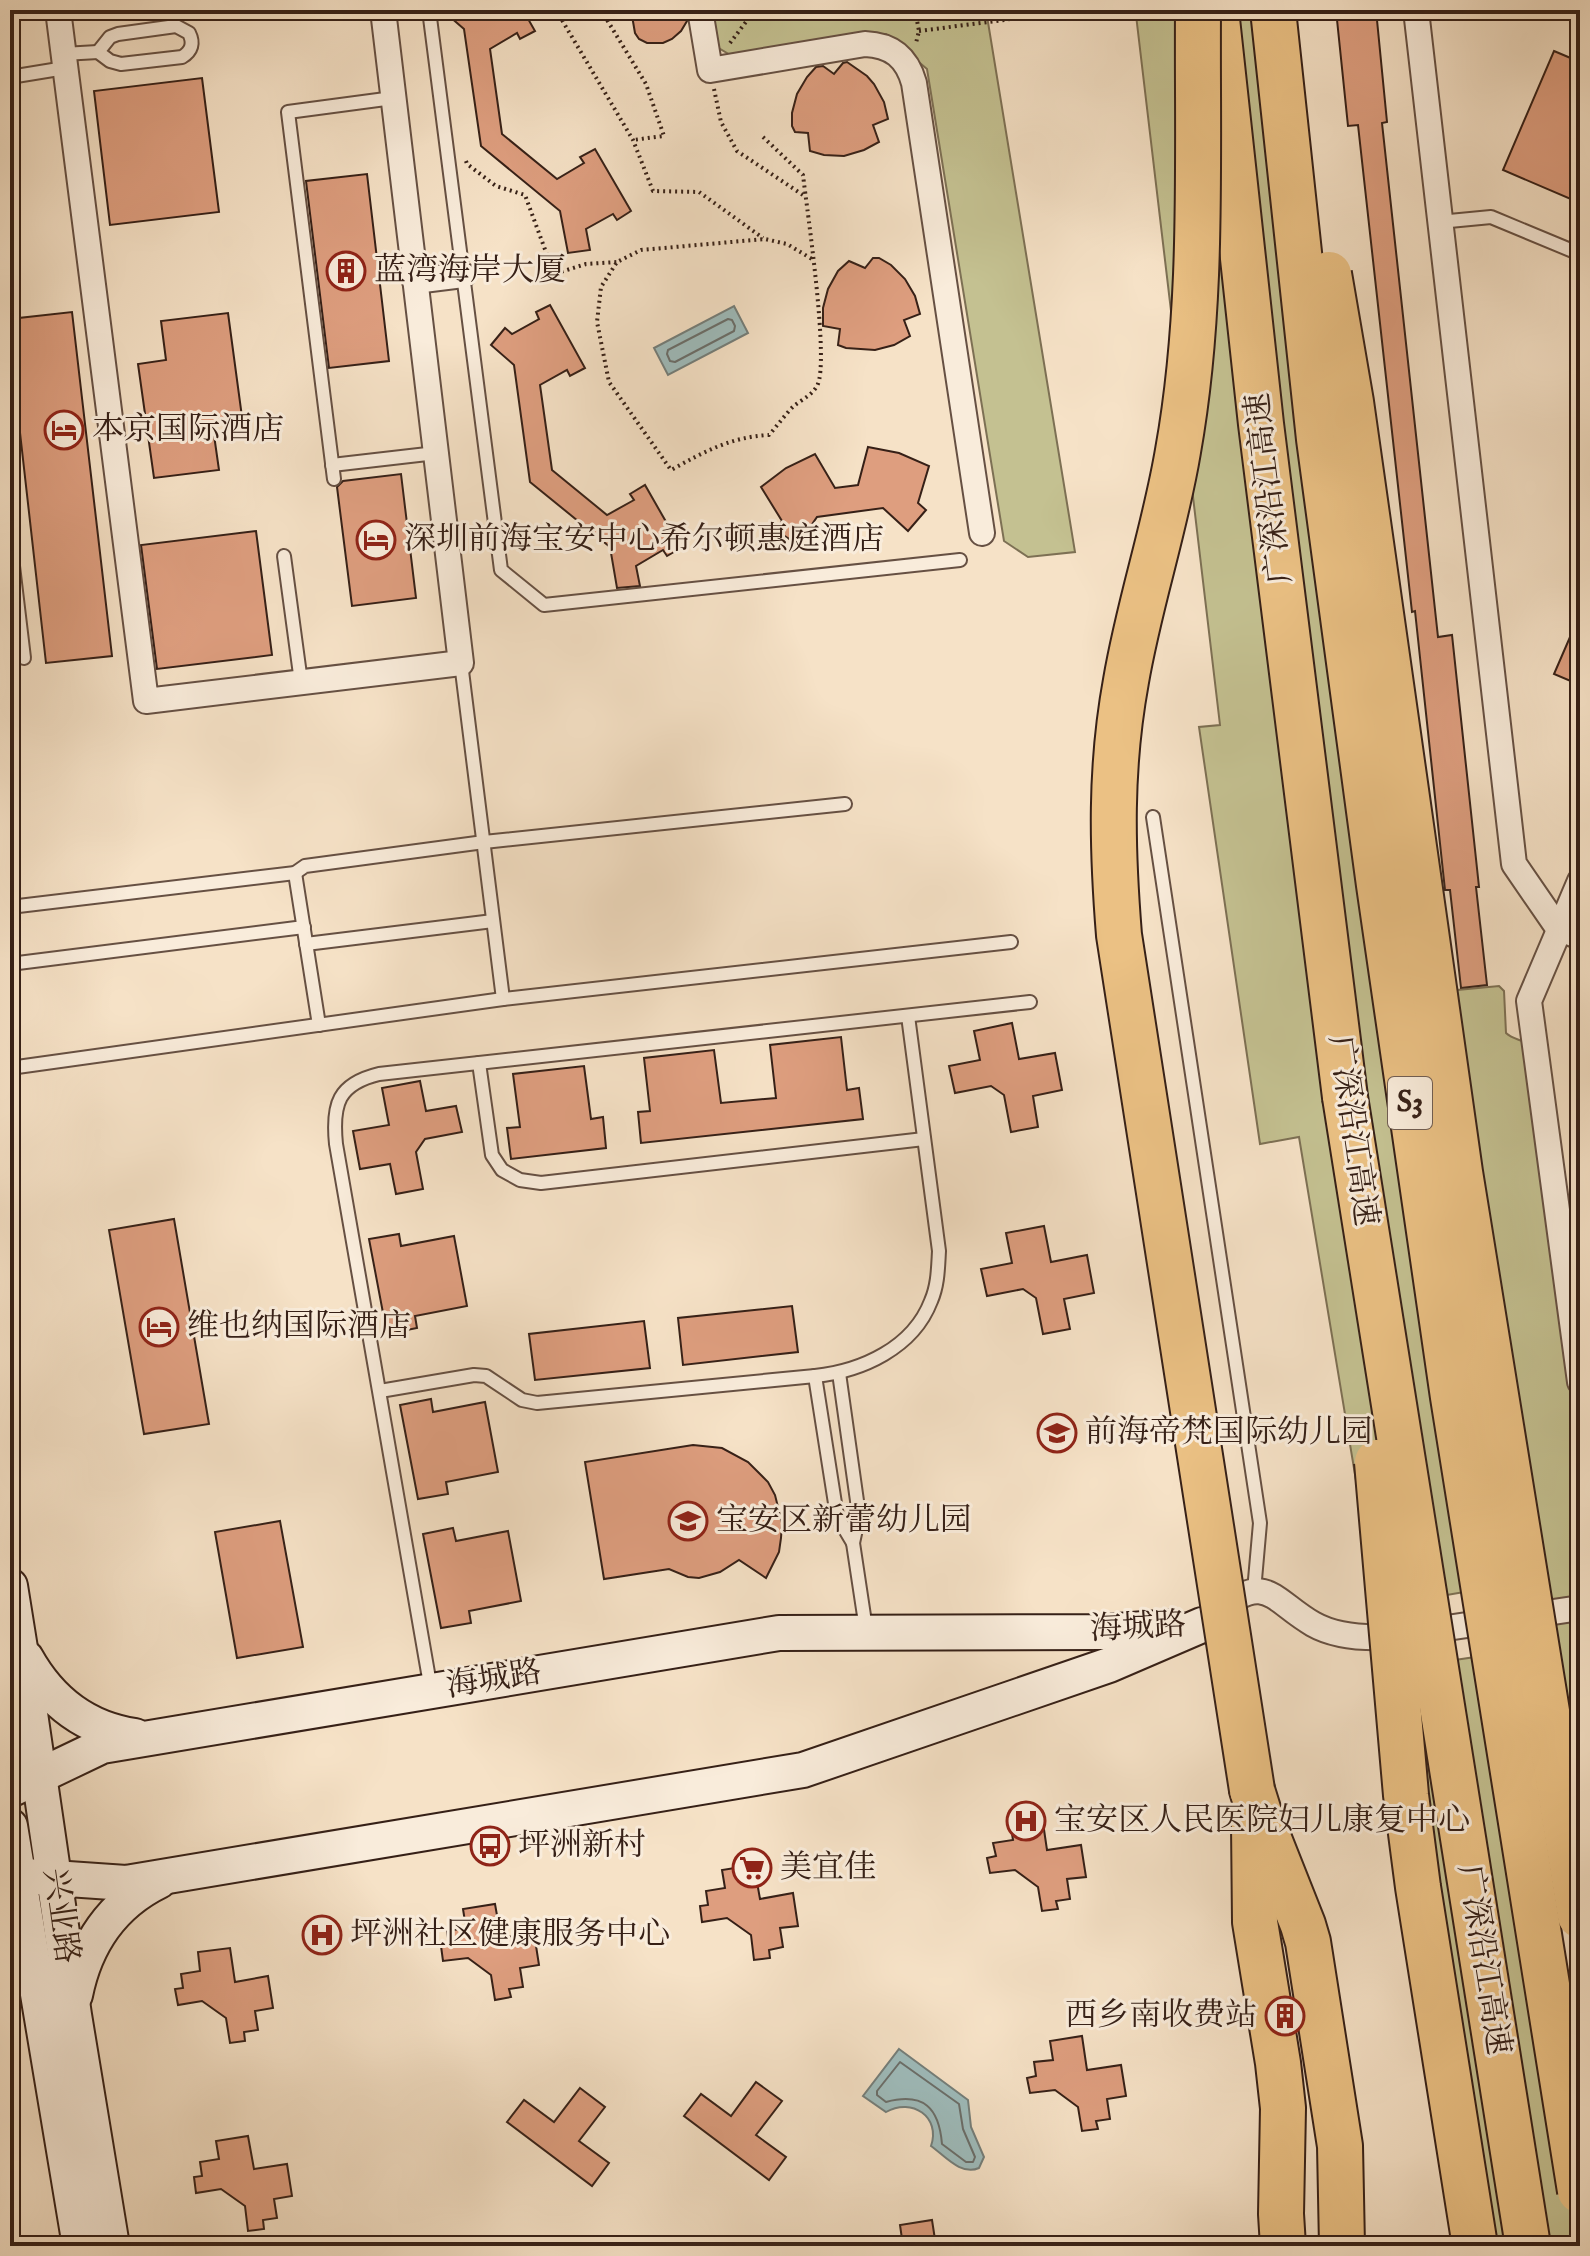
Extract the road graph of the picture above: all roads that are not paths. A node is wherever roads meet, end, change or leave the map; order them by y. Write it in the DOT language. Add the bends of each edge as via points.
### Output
graph roads {
  1 [pos="58,10"];
  2 [pos="383,10"];
  3 [pos="429,10"];
  4 [pos="700,10"];
  5 [pos="1198,10"];
  6 [pos="1216,10"];
  7 [pos="1273,10"];
  8 [pos="1283,10"];
  9 [pos="1416,10"];
  10 [pos="98,52"];
  11 [pos="64,61"];
  12 [pos="10,77"];
  13 [pos="393,98"];
  14 [pos="1439,223"];
  15 [pos="1580,254"];
  16 [pos="463,275"];
  17 [pos="415,281"];
  18 [pos="436,453"];
  19 [pos="332,465"];
  20 [pos="334,479"];
  21 [pos="982,533"];
  22 [pos="10,541"];
  23 [pos="284,556"];
  24 [pos="960,560"];
  25 [pos="24,658"];
  26 [pos="461,663"];
  27 [pos="301,682"];
  28 [pos="845,804"];
  29 [pos="1153,817"];
  30 [pos="484,842"];
  31 [pos="295,873"];
  32 [pos="1580,881"];
  33 [pos="10,907"];
  34 [pos="493,921"];
  35 [pos="304,927"];
  36 [pos="1569,932"];
  37 [pos="1011,942"];
  38 [pos="306,944"];
  39 [pos="10,964"];
  40 [pos="503,999"];
  41 [pos="1030,1002"];
  42 [pos="908,1016"];
  43 [pos="319,1025"];
  44 [pos="479,1063"];
  45 [pos="10,1068"];
  46 [pos="1345,1097"];
  47 [pos="924,1139"];
  48 [pos="839,1373"];
  49 [pos="815,1376"];
  50 [pos="1580,1382"];
  51 [pos="380,1391"];
  52 [pos="853,1543"];
  53 [pos="10,1586"];
  54 [pos="1254,1591"];
  55 [pos="1580,1608"];
  56 [pos="1202,1625"];
  57 [pos="867,1632"];
  58 [pos="18,1637"];
  59 [pos="431,1690"];
  60 [pos="151,1738"];
  61 [pos="25,1783"];
  62 [pos="1252,1790"];
  63 [pos="10,1826"];
  64 [pos="14,1875"];
  65 [pos="175,1875"];
  66 [pos="54,1878"];
  67 [pos="1580,1916"];
  68 [pos="10,1950"];
  69 [pos="40,2013"];
  70 [pos="74,2015"];
  71 [pos="1580,2191"];
  72 [pos="80,2246"];
  73 [pos="112,2246"];
  74 [pos="1283,2246"];
  75 [pos="1342,2246"];
  76 [pos="1475,2246"];
  77 [pos="1528,2246"];
  1 -- 11 [label="street"];
  2 -- 13 [label="street"];
  3 -- 16 [label="lane"];
  4 -- 21 [label="street" via="710,70 865,44 890,50 910,69"];
  5 -- 62 [label="highway, bridge" via="1192,342 1178,451 1126,681 1113,825 1119,935"];
  6 -- 46 [label="highway, 广深沿江高速 / S3" via="1261,424"];
  7 -- 71 [label="highway, 广深沿江高速 / S3, bridge" via="1319,439 1377,870 1453,1397"];
  8 -- 67 [label="highway, bridge" via="1351,402 1460,1172"];
  9 -- 14 [label="street"];
  10 -- 10 [label="lane" via="121,64 182,57 192,42 186,29 176,26 118,34"];
  10 -- 11 [label="lane"];
  11 -- 12 [label="lane"];
  11 -- 27 [label="street" via="146,701"];
  13 -- 17 [label="street"];
  13 -- 19 [label="lane" via="288,112"];
  14 -- 15 [label="lane" via="1491,217"];
  14 -- 36 [label="street" via="1514,864"];
  16 -- 17 [label="street"];
  16 -- 24 [label="lane" via="501,570 544,605"];
  17 -- 18 [label="street"];
  18 -- 19 [label="lane"];
  18 -- 26 [label="street"];
  19 -- 20 [label="lane"];
  22 -- 25 [label="lane"];
  23 -- 27 [label="lane"];
  26 -- 27 [label="street"];
  26 -- 30 [label="lane"];
  28 -- 30 [label="lane"];
  29 -- 54 [label="lane" via="1260,1523"];
  30 -- 31 [label="lane" via="305,866"];
  30 -- 34 [label="lane"];
  31 -- 33 [label="lane"];
  31 -- 35 [label="lane"];
  32 -- 36 [label="street"];
  34 -- 38 [label="lane"];
  34 -- 40 [label="lane"];
  35 -- 38 [label="lane"];
  35 -- 39 [label="lane"];
  36 -- 50 [label="street" via="1529,1001"];
  37 -- 40 [label="lane"];
  38 -- 43 [label="lane"];
  40 -- 43 [label="lane"];
  41 -- 42 [label="lane"];
  42 -- 44 [label="lane"];
  42 -- 47 [label="lane"];
  43 -- 45 [label="lane"];
  44 -- 47 [label="lane" via="492,1155 502,1170 520,1180 541,1183"];
  44 -- 51 [label="lane" via="365,1077 350,1085 336,1107 336,1144"];
  46 -- 76 [label="highway, bridge" via="1406,1795"];
  46 -- 77 [label="highway, 广深沿江高速 / S3, bridge"];
  47 -- 48 [label="lane" via="939,1251 932,1300 902,1341"];
  48 -- 49 [label="lane"];
  48 -- 52 [label="lane" via="859,1515"];
  49 -- 51 [label="lane" via="537,1403 474,1375"];
  49 -- 52 [label="lane" via="837,1516"];
  51 -- 59 [label="lane"];
  52 -- 57 [label="lane"];
  53 -- 58 [label="main road, 兴业路"];
  54 -- 55 [label="street" via="1273,1595 1332,1632 1372,1637"];
  54 -- 56 [label="street" via="1237,1595"];
  56 -- 57 [label="main road, 海城路" via="1103,1632"];
  56 -- 65 [label="main road, 海城路" via="1109,1665 803,1770"];
  57 -- 59 [label="main road, 海城路" via="779,1633"];
  58 -- 60 [label="main road" via="34,1673 60,1703 93,1725"];
  58 -- 61 [label="main road, 兴业路"];
  59 -- 60 [label="main road, 海城路"];
  60 -- 61 [label="main road, 海城路" via="102,1746"];
  61 -- 66 [label="main road, 兴业路"];
  62 -- 74 [label="highway" via="1255,1922 1283,2108"];
  62 -- 75 [label="highway" via="1308,1942 1339,2136"];
  63 -- 64 [label="main road, 兴业路"];
  64 -- 66 [label="main road, 海城路"];
  64 -- 69 [label="main road, 兴业路"];
  65 -- 66 [label="main road, 海城路" via="126,1883"];
  65 -- 70 [label="main road" via="138,1893 108,1920 83,1965"];
  66 -- 70 [label="main road, 兴业路"];
  68 -- 69 [label="main road"];
  69 -- 72 [label="main road, 兴业路"];
  70 -- 73 [label="main road, 兴业路"];
}
